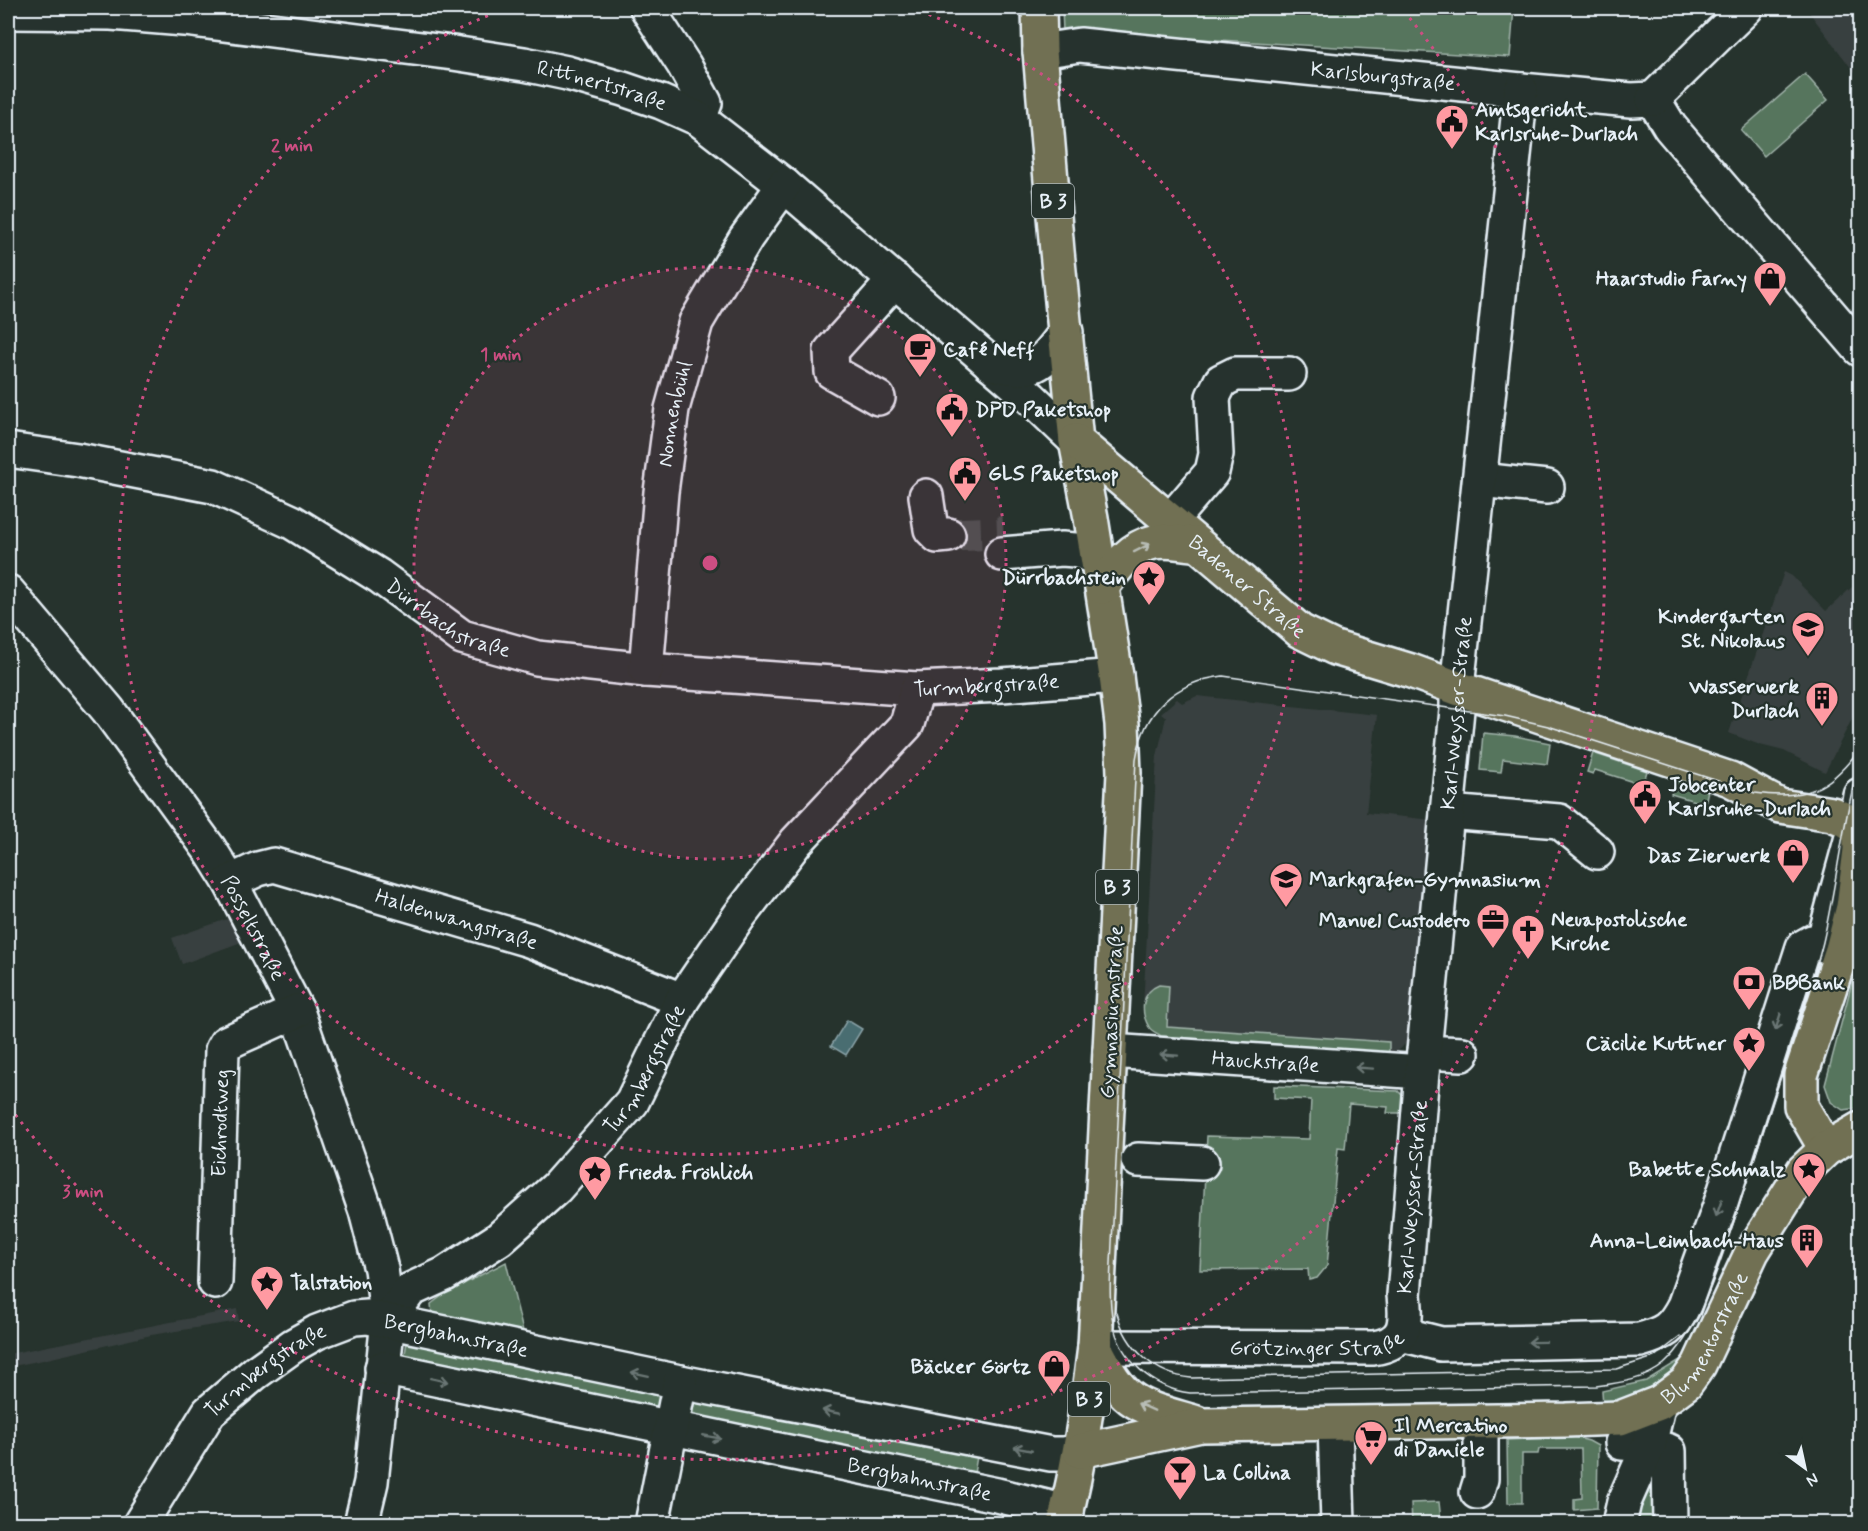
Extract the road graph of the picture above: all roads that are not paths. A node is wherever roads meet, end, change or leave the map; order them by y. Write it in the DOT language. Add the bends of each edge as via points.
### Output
graph roads {
  1 [pos="647,8"];
  2 [pos="1040,8"];
  3 [pos="1746,8"];
  4 [pos="8,12"];
  5 [pos="1040,51"];
  6 [pos="1521,90"];
  7 [pos="1653,99"];
  8 [pos="699,119"];
  9 [pos="784,185"];
  10 [pos="895,280"];
  11 [pos="1066,332"];
  12 [pos="1860,349"];
  13 [pos="990,363"];
  14 [pos="1289,374"];
  15 [pos="878,398"];
  16 [pos="1076,441"];
  17 [pos="8,450"];
  18 [pos="1480,480"];
  19 [pos="1547,487"];
  20 [pos="926,496"];
  21 [pos="1170,521"];
  22 [pos="948,535"];
  23 [pos="1197,544"];
  24 [pos="1098,563"];
  25 [pos="8,592"];
  26 [pos="646,670"];
  27 [pos="1116,676"];
  28 [pos="1457,688"];
  29 [pos="917,689"];
  30 [pos="1860,795"];
  31 [pos="1447,812"];
  32 [pos="1855,826"];
  33 [pos="1596,852"];
  34 [pos="230,882"];
  35 [pos="1833,947"];
  36 [pos="682,1000"];
  37 [pos="297,1011"];
  38 [pos="1110,1051"];
  39 [pos="1462,1054"];
  40 [pos="1423,1062"];
  41 [pos="1860,1130"];
  42 [pos="1826,1149"];
  43 [pos="1138,1160"];
  44 [pos="1202,1163"];
  45 [pos="1101,1238"];
  46 [pos="1111,1277"];
  47 [pos="215,1282"];
  48 [pos="388,1320"];
  49 [pos="1401,1334"];
  50 [pos="1095,1347"];
  51 [pos="382,1368"];
  52 [pos="680,1382"];
  53 [pos="1481,1421"];
  54 [pos="1335,1424"];
  55 [pos="1201,1425"];
  56 [pos="672,1429"];
  57 [pos="1630,1436"];
  58 [pos="1080,1451"];
  59 [pos="1478,1492"];
  60 [pos="1622,1513"];
  61 [pos="1065,1518"];
  62 [pos="140,1524"];
  63 [pos="361,1524"];
  64 [pos="652,1524"];
  65 [pos="1338,1524"];
  66 [pos="1670,1524"];
  1 -- 8 [label="street" via="705,103"];
  2 -- 5 [label="main road, B 3"];
  3 -- 7 [label="street"];
  4 -- 8 [label="street, Rittnertstraße" via="111,13 184,19 524,64 623,89"];
  5 -- 6 [label="street, Karlsburgstraße" via="1080,45"];
  5 -- 11 [label="main road, B 3"];
  6 -- 7 [label="street, Karlsburgstraße"];
  6 -- 18 [label="street, Karl-Weysser-Straße"];
  7 -- 12 [label="street" via="1670,127"];
  8 -- 9 [label="street, Rittnertstraße"];
  9 -- 10 [label="street, Rittnertstraße"];
  9 -- 26 [label="street, Nonnenbühl" via="746,238 696,322 672,409"];
  10 -- 13 [label="street, Rittnertstraße"];
  10 -- 15 [label="street" via="831,351 832,372"];
  11 -- 13 [label="street" via="1041,362 1030,367"];
  11 -- 16 [label="main road, B 3"];
  13 -- 16 [label="street, Rittnertstraße"];
  14 -- 21 [label="street" via="1235,374 1221,381 1213,397 1216,454 1212,472"];
  16 -- 21 [label="main road, Badener Straße"];
  16 -- 24 [label="main road, Gymnasiumstraße / B 3"];
  17 -- 26 [label="street, Dürrbachstraße" via="213,486 292,522 379,576 462,637 537,658"];
  18 -- 19 [label="street"];
  18 -- 28 [label="street, Karl-Weysser-Straße"];
  20 -- 22 [label="street" via="932,529 938,536"];
  21 -- 23 [label="main road, Badener Straße"];
  24 -- 23 [label="main road, one-way" via="1122,560 1155,542"];
  23 -- 28 [label="main road, Badener Straße" via="1300,631 1335,648"];
  24 -- 24 [label="street" via="1072,533 1050,531 1002,543 1075,550"];
  24 -- 27 [label="main road, Gymnasiumstraße / B 3"];
  25 -- 34 [label="street, Posseltstraße" via="108,710"];
  26 -- 29 [label="street, Dürrbachstraße"];
  27 -- 29 [label="street, Turmbergstraße"];
  27 -- 38 [label="main road, Gymnasiumstraße / B 3" via="1124,773"];
  28 -- 31 [label="street, Karl-Weysser-Straße"];
  28 -- 32 [label="main road, Badener Straße" via="1730,779 1780,806 1832,814"];
  29 -- 36 [label="street, Turmbergstraße" via="907,724 796,842"];
  30 -- 32 [label="street"];
  31 -- 33 [label="street" via="1559,821"];
  31 -- 40 [label="street, Karl-Weysser-Straße"];
  32 -- 35 [label="main road" via="1860,850 1853,907"];
  34 -- 36 [label="street, Haldenwangstraße" via="273,865 529,940"];
  34 -- 37 [label="street, Posseltstraße"];
  35 -- 42 [label="main road" via="1801,1075 1801,1106"];
  35 -- 49 [label="street, Grötzinger Straße, one-way" via="1812,942 1803,947 1796,962 1720,1206 1684,1306 1667,1331 1640,1340 1441,1344"];
  36 -- 48 [label="street, Turmbergstraße" via="632,1102 556,1188 499,1239 445,1274 410,1290"];
  37 -- 47 [label="street, Eichrodtweg" via="226,1043 222,1050"];
  37 -- 48 [label="street, Posseltstraße" via="366,1211 381,1269"];
  40 -- 38 [label="street, Hauckstraße, one-way"];
  38 -- 45 [label="main road, Gymnasiumstraße / B 3"];
  39 -- 40 [label="street, Hauckstraße"];
  40 -- 49 [label="street, Karl-Weysser-Straße" via="1404,1295 1407,1314"];
  41 -- 42 [label="main road, Blumentorstraße"];
  42 -- 57 [label="main road, Blumentorstraße" via="1803,1171 1752,1252 1699,1365 1686,1383 1659,1402"];
  43 -- 44 [label="street"];
  45 -- 46 [label="street"];
  45 -- 50 [label="main road, Gymnasiumstraße / B 3"];
  48 -- 51 [label="street, Bergbahnstraße"];
  52 -- 48 [label="street, Bergbahnstraße, one-way"];
  48 -- 62 [label="street, Turmbergstraße" via="354,1318 317,1332 255,1373 208,1412"];
  49 -- 50 [label="street, Grötzinger Straße" via="1384,1346 1373,1348"];
  55 -- 50 [label="main road, one-way" via="1144,1407 1129,1398 1116,1386"];
  50 -- 58 [label="main road, Gymnasiumstraße / B 3"];
  51 -- 56 [label="street, Bergbahnstraße, one-way"];
  51 -- 63 [label="street" via="371,1482"];
  52 -- 56 [label="street"];
  58 -- 52 [label="street, Bergbahnstraße, one-way" via="1051,1454"];
  53 -- 54 [label="main road"];
  53 -- 57 [label="main road"];
  53 -- 59 [label="street"];
  54 -- 55 [label="main road"];
  54 -- 65 [label="street"];
  55 -- 58 [label="main road"];
  56 -- 61 [label="street, Bergbahnstraße, one-way" via="997,1495"];
  56 -- 64 [label="street"];
  57 -- 60 [label="street"];
  57 -- 66 [label="street" via="1670,1451"];
  58 -- 61 [label="main road, Gymnasiumstraße / B 3"];
}
